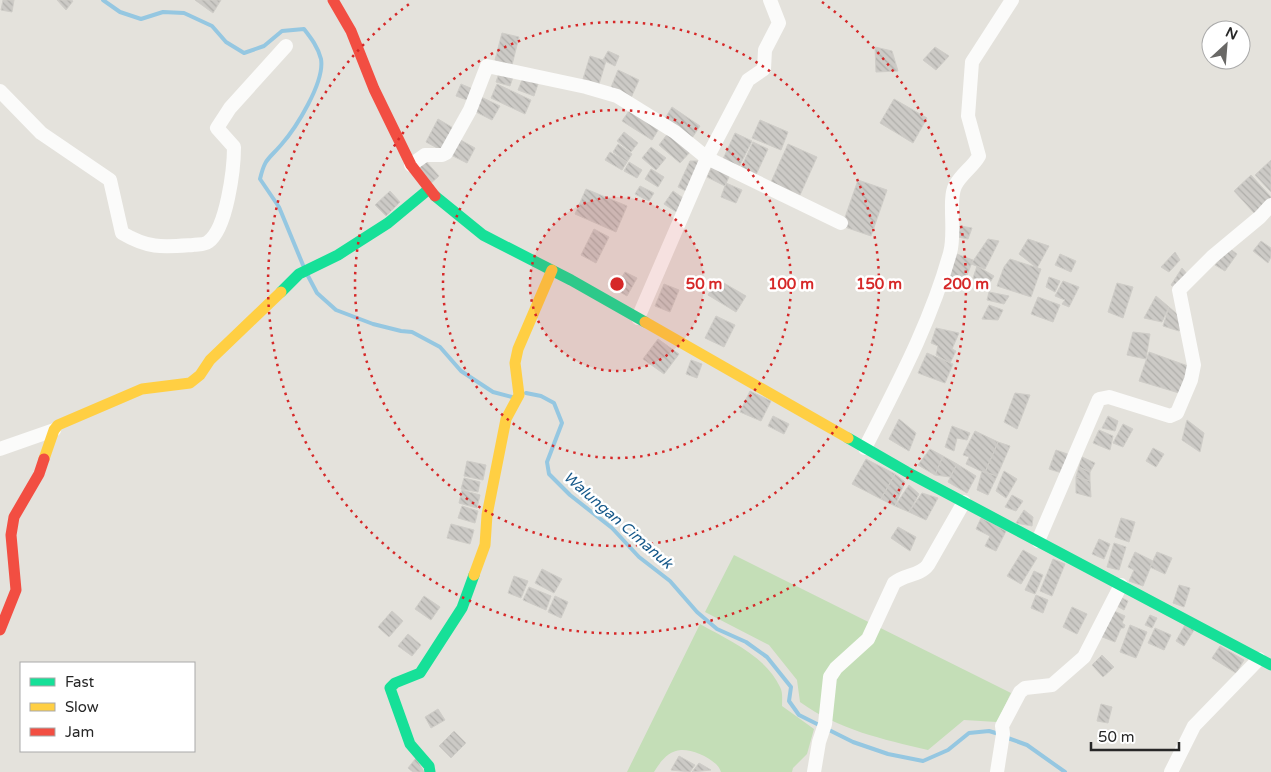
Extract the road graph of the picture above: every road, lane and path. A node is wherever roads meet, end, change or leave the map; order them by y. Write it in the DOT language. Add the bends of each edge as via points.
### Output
graph roads {
  1 [pos="333,0"];
  2 [pos="770,0"];
  3 [pos="1012,0"];
  4 [pos="286,46"];
  5 [pos="0,91"];
  6 [pos="707,158"];
  7 [pos="411,165"];
  8 [pos="429,189"];
  9 [pos="1271,205"];
  10 [pos="841,223"];
  11 [pos="552,270"];
  12 [pos="638,318"];
  13 [pos="54,430"];
  14 [pos="865,448"];
  15 [pos="0,449"];
  16 [pos="964,502"];
  17 [pos="1038,541"];
  18 [pos="1121,585"];
  19 [pos="0,630"];
  20 [pos="1265,662"];
  21 [pos="431,771"];
  22 [pos="814,772"];
  23 [pos="997,772"];
  24 [pos="1171,772"];
  1 -- 7 [label="street" via="352,31 374,90"];
  2 -- 6 [label="street" via="778,26 764,50 764,68 746,85"];
  3 -- 14 [label="street" via="972,62 968,116 979,156 953,193 954,236 950,254 915,347"];
  4 -- 5 [label="street" via="230,108 217,128 234,147 233,168 226,212 213,237 203,244 162,248 122,233 110,180 41,133"];
  6 -- 7 [label="street" via="675,132 617,96 586,86 487,66 470,110 446,153 425,155"];
  6 -- 10 [label="street"];
  6 -- 12 [label="street"];
  7 -- 8 [label="street"];
  8 -- 11 [label="street" via="483,235"];
  8 -- 13 [label="street" via="388,223 338,255 299,274 190,383 142,389 62,422"];
  9 -- 17 [label="street" via="1179,290 1194,365 1177,413 1170,416 1109,397 1099,399"];
  11 -- 12 [label="street"];
  11 -- 21 [label="street" via="515,363 519,395 506,419 487,515 485,545 462,608 420,673 390,688 410,744"];
  12 -- 14 [label="street"];
  13 -- 15 [label="street"];
  13 -- 19 [label="street" via="39,474 14,517 11,535 16,590"];
  14 -- 16 [label="street"];
  16 -- 17 [label="street"];
  16 -- 22 [label="street" via="928,566 894,582 868,639 832,672"];
  17 -- 18 [label="street"];
  18 -- 20 [label="street"];
  18 -- 23 [label="street" via="1088,653 1052,685 1022,689 1003,724"];
  20 -- 24 [label="street" via="1194,726"];
}
